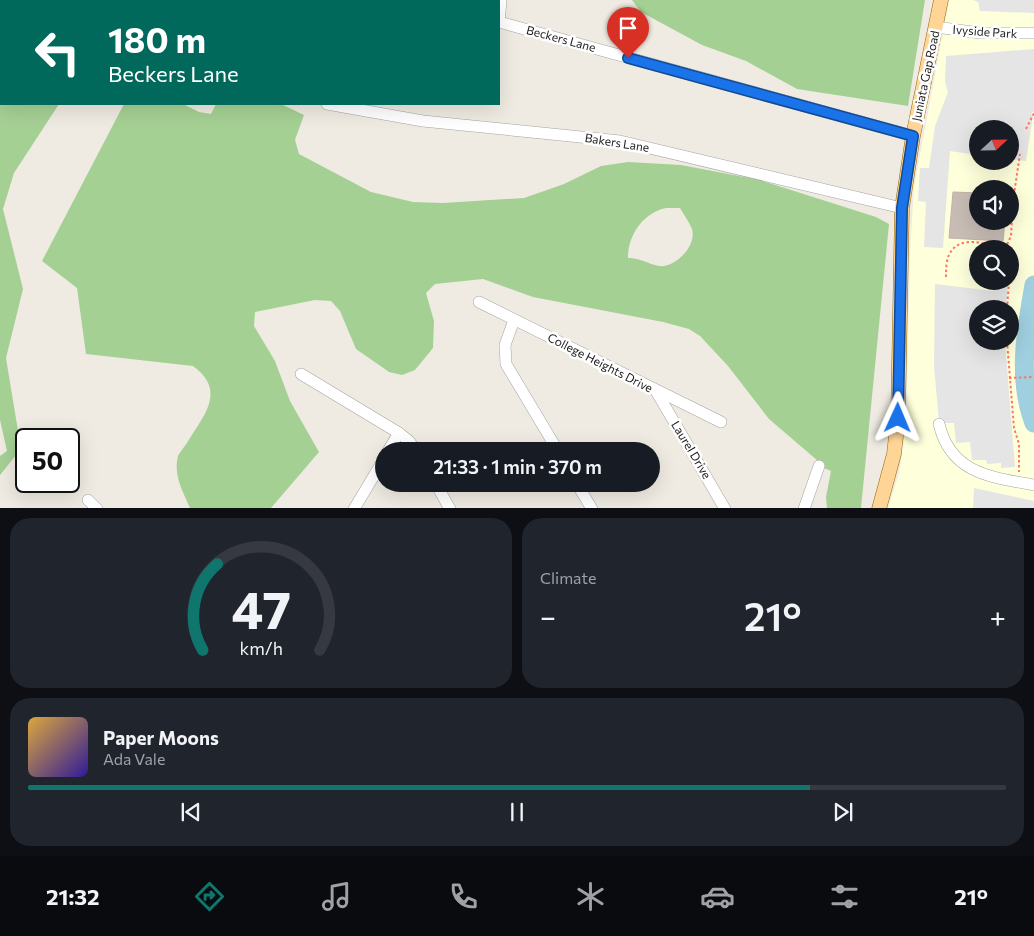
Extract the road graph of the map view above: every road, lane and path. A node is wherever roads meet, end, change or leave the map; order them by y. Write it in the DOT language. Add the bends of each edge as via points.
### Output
graph roads {
  1 [pos="941,0"];
  2 [pos="500,22"];
  3 [pos="936,27"];
  4 [pos="1034,33"];
  5 [pos="333,105"];
  6 [pos="1034,113"];
  7 [pos="1026,129"];
  8 [pos="913,136"];
  9 [pos="1020,154"];
  10 [pos="1015,180"];
  11 [pos="902,208"];
  12 [pos="969,242"];
  13 [pos="946,277"];
  14 [pos="479,302"];
  15 [pos="514,320"];
  16 [pos="1008,350"];
  17 [pos="301,374"];
  18 [pos="1034,377"];
  19 [pos="1010,378"];
  20 [pos="656,391"];
  21 [pos="721,422"];
  22 [pos="939,424"];
  23 [pos="399,433"];
  24 [pos="394,442"];
  25 [pos="410,442"];
  26 [pos="553,442"];
  27 [pos="819,466"];
  28 [pos="1019,472"];
  29 [pos="375,474"];
  30 [pos="1034,484"];
  31 [pos="441,492"];
  32 [pos="582,492"];
  33 [pos="88,500"];
  34 [pos="97,508"];
  35 [pos="354,508"];
  36 [pos="450,508"];
  37 [pos="592,508"];
  38 [pos="725,508"];
  39 [pos="804,508"];
  40 [pos="879,508"];
  1 -- 3 [label="main road, Juniata Gap Road"];
  2 -- 8 [label="street, Beckers Lane"];
  3 -- 4 [label="street, Ivyside Park" via="980,33"];
  3 -- 8 [label="main road, Juniata Gap Road"];
  5 -- 11 [label="street, Bakers Lane" via="423,121 620,141"];
  6 -- 7 [label="path"];
  8 -- 11 [label="main road, Juniata Gap Road"];
  9 -- 10 [label="path"];
  11 -- 40 [label="main road, Juniata Gap Road" via="898,418 894,454"];
  12 -- 13 [label="path" via="954,248 948,257"];
  14 -- 15 [label="street, College Heights Drive"];
  15 -- 20 [label="street, College Heights Drive"];
  15 -- 26 [label="street" via="506,345 506,364"];
  16 -- 19 [label="path"];
  17 -- 23 [label="street"];
  18 -- 19 [label="path"];
  19 -- 28 [label="path" via="1014,428 1019,444"];
  20 -- 21 [label="street, College Heights Drive"];
  20 -- 38 [label="street, Laurel Drive"];
  22 -- 30 [label="street" via="948,448 964,465 985,476"];
  23 -- 24 [label="street"];
  23 -- 25 [label="street"];
  27 -- 39 [label="street"];
  29 -- 35 [label="street"];
  31 -- 36 [label="street"];
  32 -- 37 [label="street"];
  33 -- 34 [label="street"];
}
